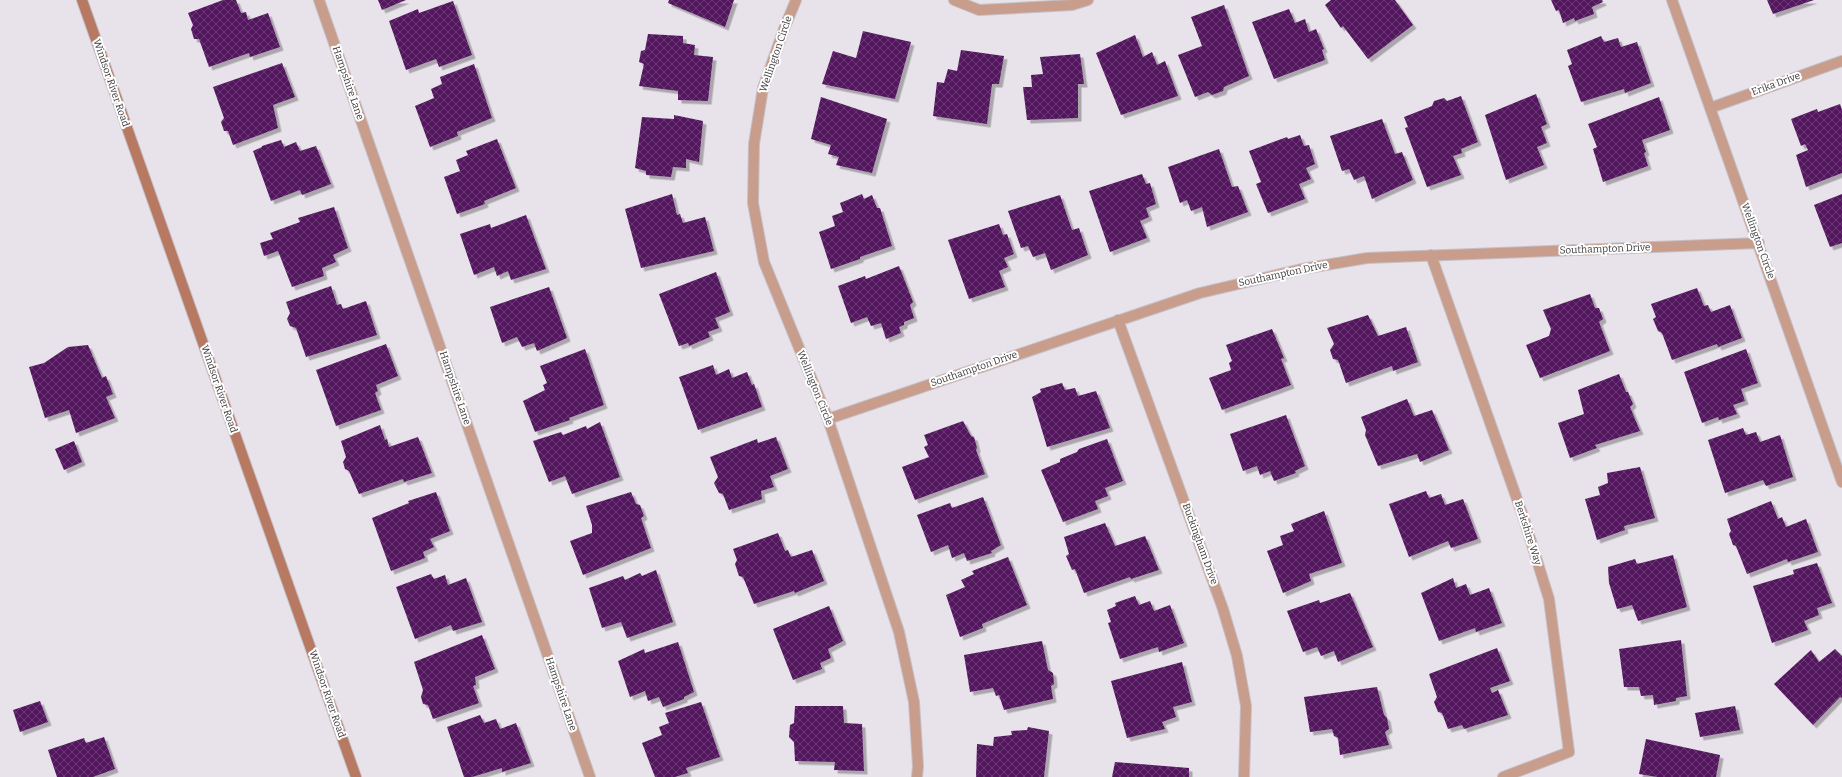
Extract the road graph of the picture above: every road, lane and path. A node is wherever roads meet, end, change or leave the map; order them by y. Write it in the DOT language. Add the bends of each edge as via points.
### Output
graph roads {
  1 [pos="319,0"];
  2 [pos="796,0"];
  3 [pos="954,0"];
  4 [pos="1088,0"];
  5 [pos="1672,0"];
  6 [pos="84,1"];
  7 [pos="1842,61"];
  8 [pos="1710,108"];
  9 [pos="1759,243"];
  10 [pos="1431,255"];
  11 [pos="1118,320"];
  12 [pos="828,419"];
  13 [pos="1842,482"];
  14 [pos="356,777"];
  15 [pos="590,777"];
  16 [pos="917,777"];
  17 [pos="1244,777"];
  18 [pos="1503,777"];
  1 -- 15 [label="street, Hampshire Lane"];
  2 -- 12 [label="street, Wellington Circle" via="763,88 754,144 753,204 764,262"];
  3 -- 4 [label="street" via="979,10 1072,5"];
  5 -- 8 [label="street, Wellington Circle"];
  6 -- 14 [label="main road, Windsor River Road"];
  7 -- 8 [label="street, Erika Drive"];
  8 -- 9 [label="street, Wellington Circle"];
  9 -- 10 [label="street, Southampton Drive"];
  9 -- 13 [label="street, Wellington Circle"];
  10 -- 11 [label="street, Southampton Drive" via="1367,258 1302,269 1200,293"];
  10 -- 18 [label="street, Berkshire Way" via="1524,519 1549,599 1569,752"];
  11 -- 12 [label="street, Southampton Drive"];
  11 -- 17 [label="street, Buckingham Drive" via="1223,609 1237,656 1246,706"];
  12 -- 16 [label="street, Wellington Circle" via="899,632 914,702"];
}
